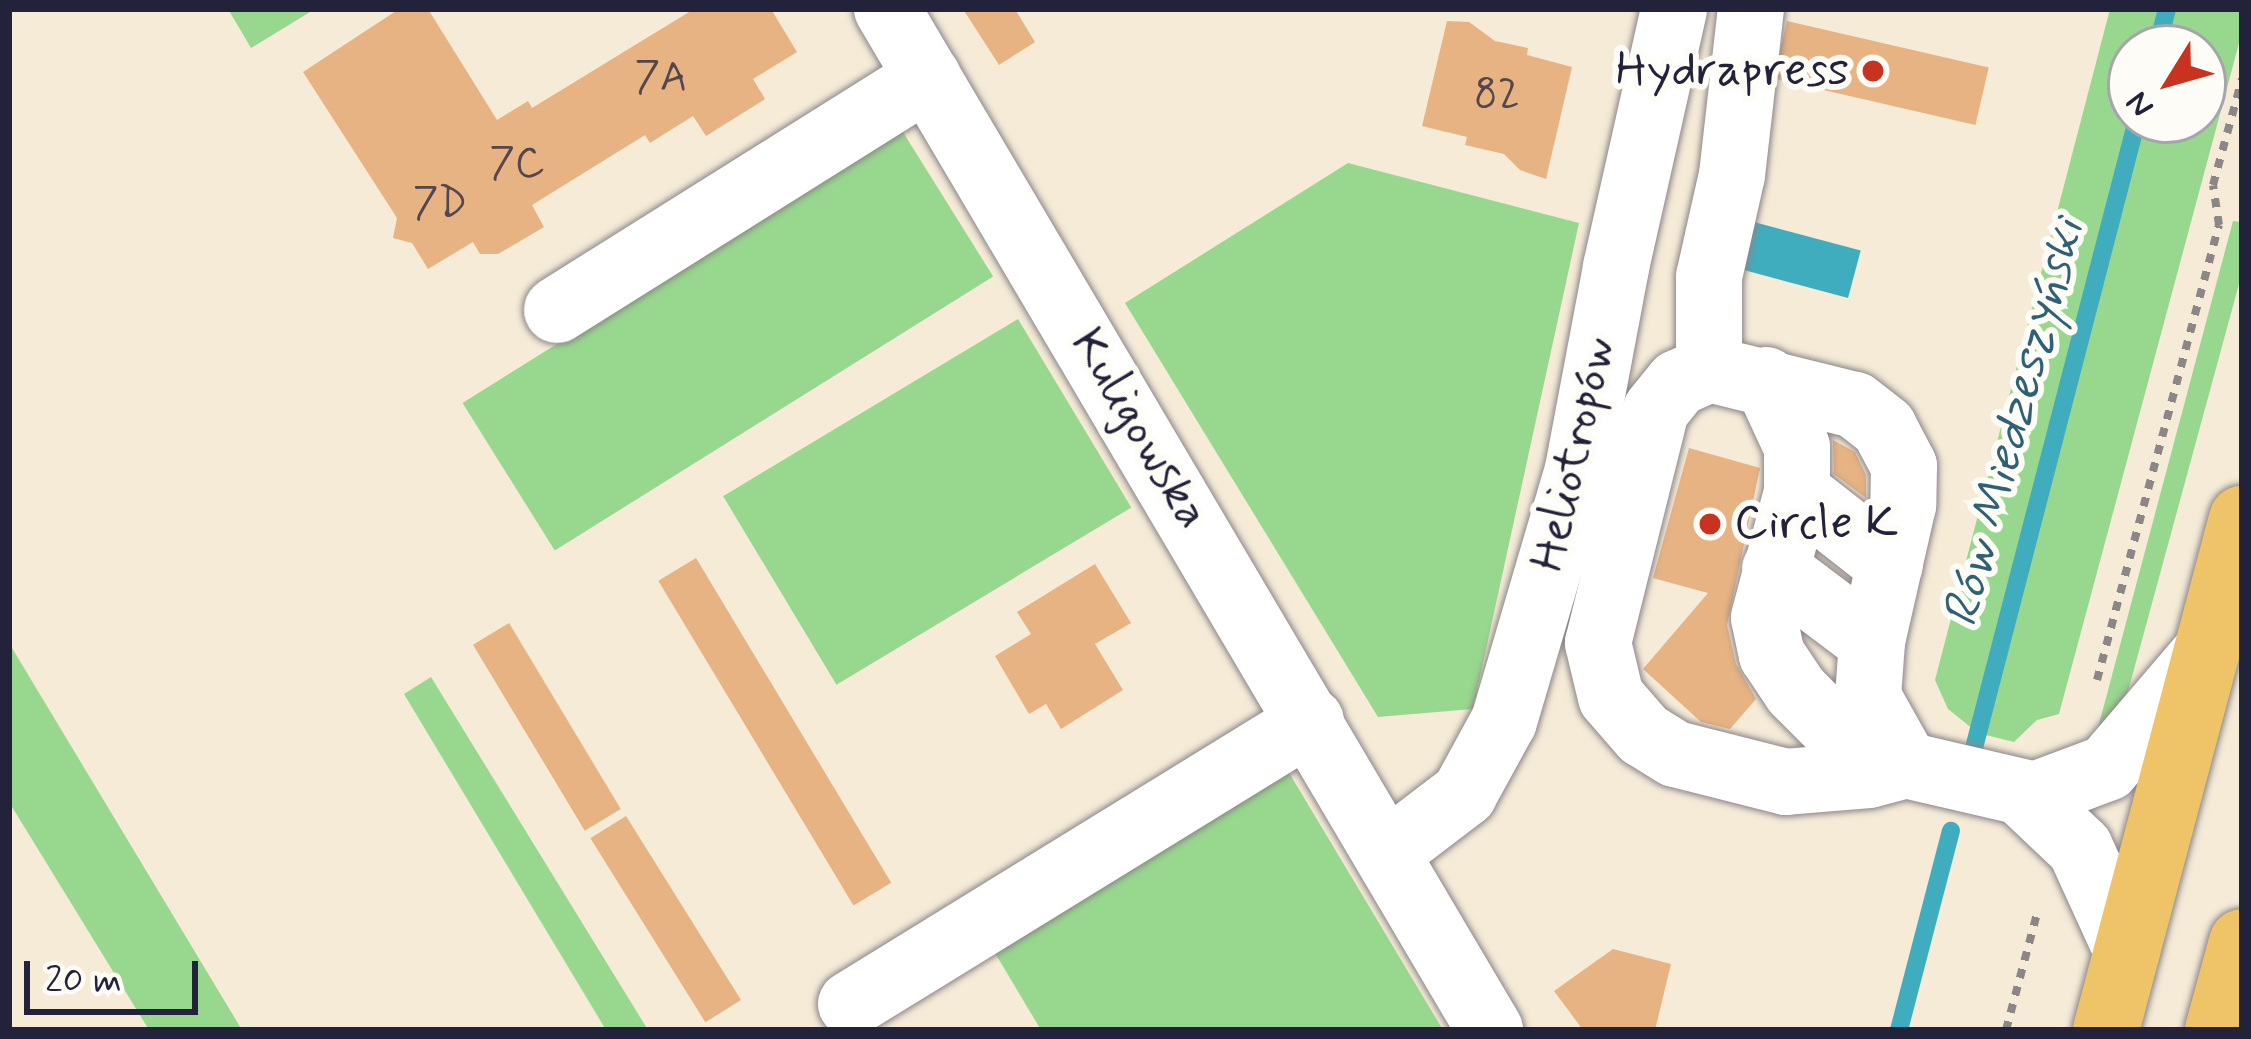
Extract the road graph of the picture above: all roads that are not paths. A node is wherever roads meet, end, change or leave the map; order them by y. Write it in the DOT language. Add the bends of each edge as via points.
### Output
graph roads {
  1 [pos="887,9"];
  2 [pos="1675,9"];
  3 [pos="1751,9"];
  4 [pos="928,77"];
  5 [pos="556,310"];
  6 [pos="1738,375"];
  7 [pos="1796,492"];
  8 [pos="2242,519"];
  9 [pos="1890,565"];
  10 [pos="1775,569"];
  11 [pos="1872,642"];
  12 [pos="2206,652"];
  13 [pos="1311,721"];
  14 [pos="1906,765"];
  15 [pos="2042,810"];
  16 [pos="1388,852"];
  17 [pos="2242,941"];
  18 [pos="2127,951"];
  19 [pos="850,1004"];
  20 [pos="1490,1030"];
  21 [pos="2106,1030"];
  22 [pos="2218,1030"];
  1 -- 4 [label="street, Kuligowska"];
  2 -- 16 [label="street, Heliotropów" via="1578,469 1504,721 1464,794"];
  3 -- 6 [label="street" via="1732,175 1709,277"];
  4 -- 5 [label="street"];
  4 -- 13 [label="street, Kuligowska"];
  6 -- 7 [label="street" via="1797,447"];
  6 -- 9 [label="street" via="1856,405 1884,428 1904,466"];
  6 -- 14 [label="street" via="1678,383 1657,410 1598,643 1611,697 1644,735 1675,754 1786,782"];
  7 -- 9 [label="street"];
  7 -- 10 [label="street"];
  8 -- 12 [label="main road"];
  9 -- 11 [label="street"];
  10 -- 11 [label="street"];
  10 -- 14 [label="street" via="1764,618 1772,655 1796,691 1833,728"];
  11 -- 14 [label="street" via="1868,697"];
  12 -- 15 [label="street" via="2107,768"];
  12 -- 18 [label="main road"];
  13 -- 16 [label="street, Kuligowska"];
  13 -- 19 [label="street"];
  14 -- 15 [label="street"];
  15 -- 18 [label="street" via="2080,848"];
  16 -- 20 [label="street, Kuligowska"];
  17 -- 22 [label="main road"];
  18 -- 21 [label="main road"];
}
